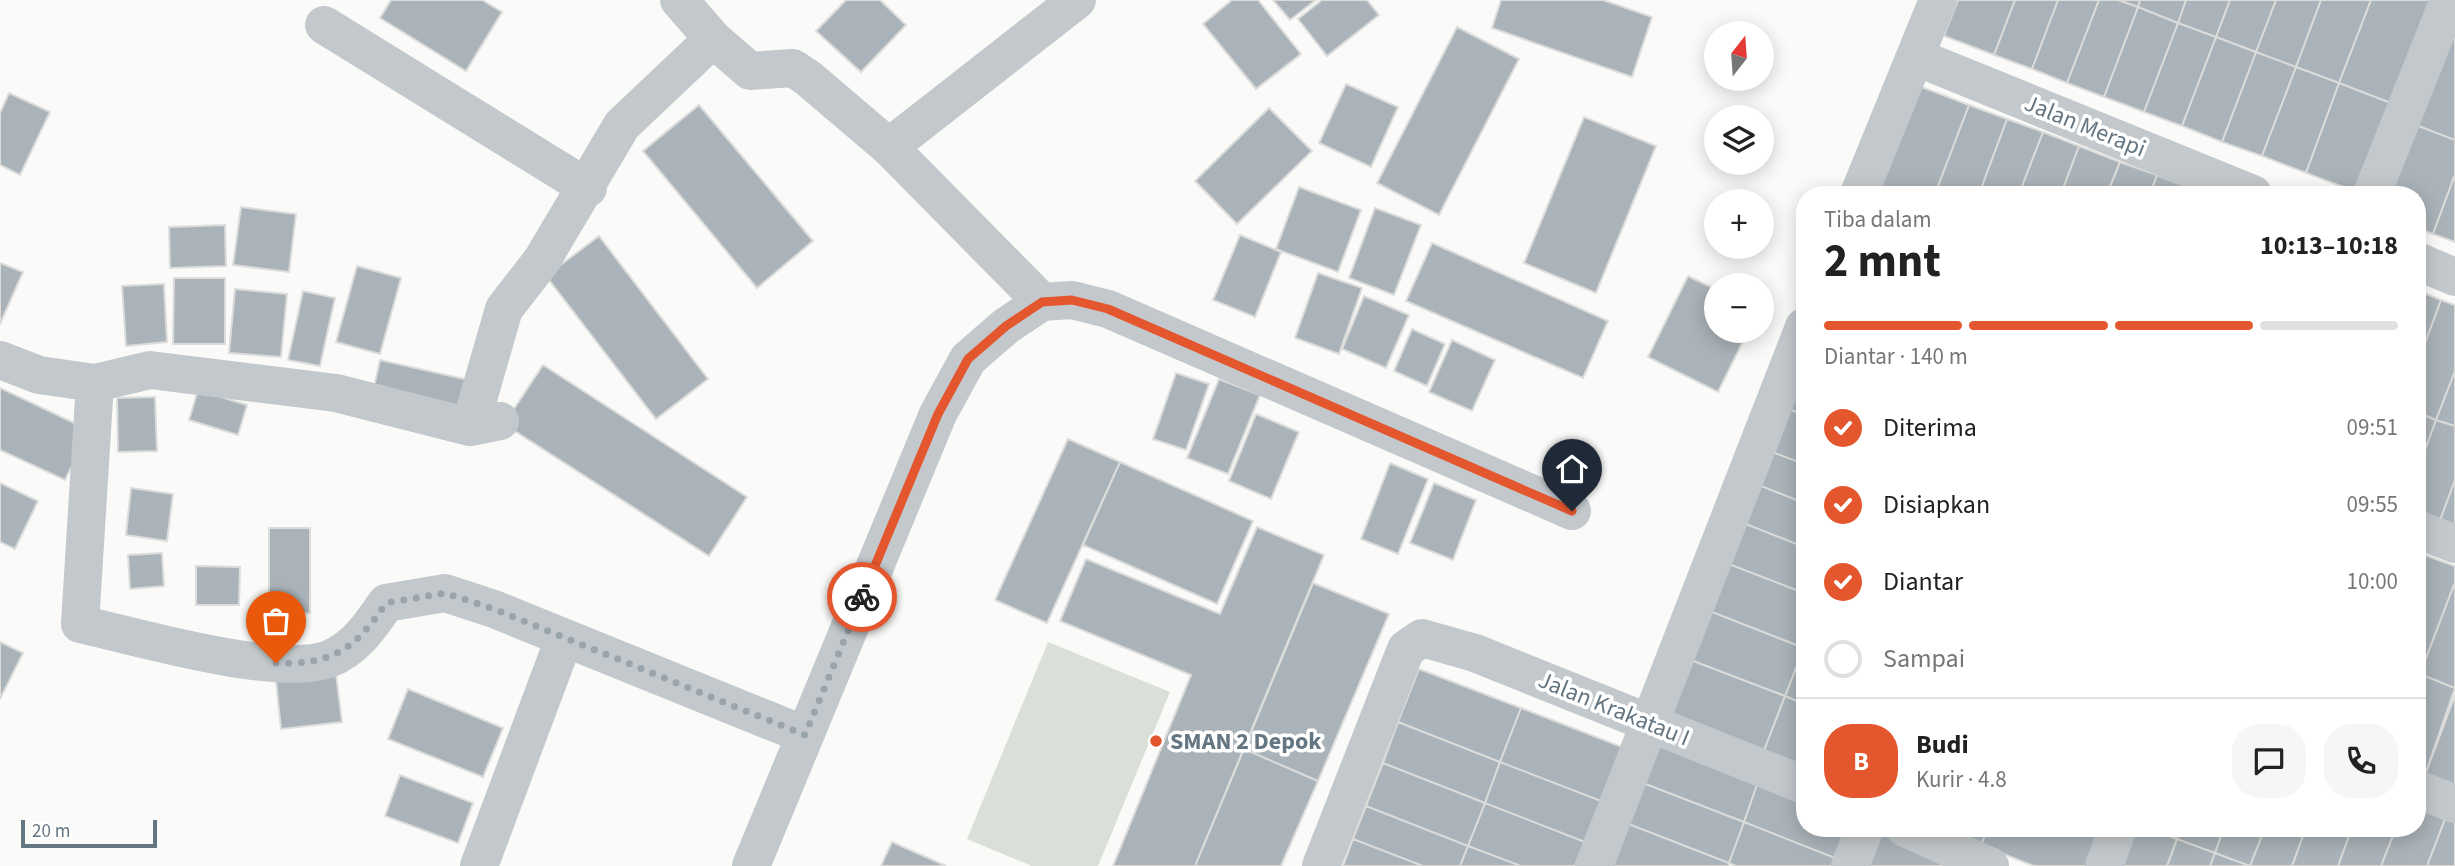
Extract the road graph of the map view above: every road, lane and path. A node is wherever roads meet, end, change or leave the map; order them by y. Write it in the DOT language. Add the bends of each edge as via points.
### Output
graph roads {
  1 [pos="679,0"];
  2 [pos="1077,0"];
  3 [pos="1938,0"];
  4 [pos="2449,0"];
  5 [pos="324,25"];
  6 [pos="713,39"];
  7 [pos="1916,57"];
  8 [pos="890,147"];
  9 [pos="1862,186"];
  10 [pos="2233,186"];
  11 [pos="2375,186"];
  12 [pos="587,188"];
  13 [pos="2426,265"];
  14 [pos="2455,276"];
  15 [pos="1042,302"];
  16 [pos="1796,347"];
  17 [pos="0,359"];
  18 [pos="95,383"];
  19 [pos="1572,511"];
  20 [pos="2426,533"];
  21 [pos="2455,544"];
  22 [pos="564,639"];
  23 [pos="1647,723"];
  24 [pos="805,735"];
  25 [pos="1796,782"];
  26 [pos="2426,793"];
  27 [pos="2455,804"];
  28 [pos="1861,837"];
  29 [pos="1925,837"];
  30 [pos="2115,837"];
  31 [pos="479,866"];
  32 [pos="751,866"];
  33 [pos="1321,866"];
  34 [pos="1594,866"];
  35 [pos="1850,866"];
  36 [pos="1990,866"];
  37 [pos="2104,866"];
  1 -- 6 [label="street"];
  2 -- 8 [label="street"];
  3 -- 7 [label="street"];
  4 -- 11 [label="street"];
  5 -- 12 [label="street"];
  6 -- 8 [label="street" via="750,71 793,68"];
  6 -- 12 [label="street" via="622,125"];
  7 -- 9 [label="street"];
  7 -- 10 [label="street, Jalan Merapi"];
  8 -- 15 [label="street"];
  12 -- 18 [label="street" via="542,260 504,309 485,424 336,393 150,370"];
  13 -- 14 [label="street"];
  15 -- 19 [label="street" via="1072,300 1108,309"];
  15 -- 24 [label="street" via="968,359 938,414"];
  16 -- 23 [label="street"];
  17 -- 18 [label="street" via="39,375"];
  18 -- 22 [label="street" via="80,624 253,662 300,664 328,659 348,648 386,603 445,593"];
  20 -- 21 [label="street"];
  22 -- 24 [label="street"];
  22 -- 31 [label="street"];
  23 -- 25 [label="street, Jalan Krakatau I"];
  23 -- 33 [label="street, Jalan Krakatau I" via="1475,653 1422,638 1406,649"];
  23 -- 34 [label="street"];
  24 -- 32 [label="street"];
  26 -- 27 [label="street"];
  28 -- 35 [label="street"];
  29 -- 36 [label="street"];
  30 -- 37 [label="street"];
}
